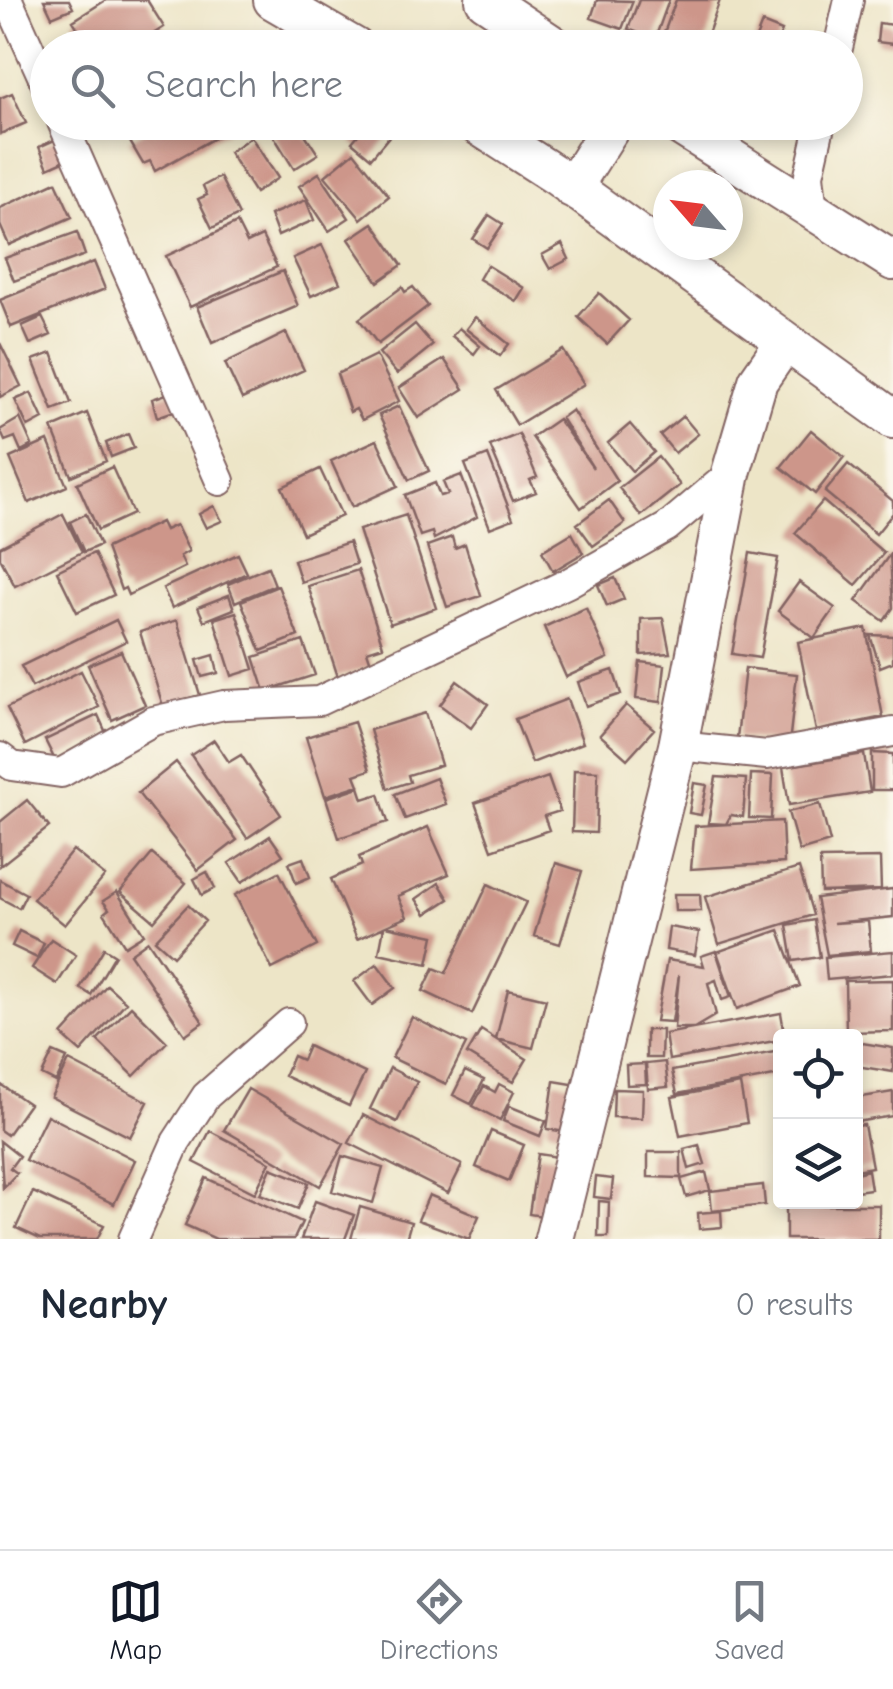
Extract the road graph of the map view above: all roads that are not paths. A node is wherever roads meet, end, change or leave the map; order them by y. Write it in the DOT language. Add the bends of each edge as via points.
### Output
graph roads {
  1 [pos="8,0"];
  2 [pos="273,0"];
  3 [pos="485,0"];
  4 [pos="849,0"];
  5 [pos="325,30"];
  6 [pos="530,30"];
  7 [pos="842,30"];
  8 [pos="30,48"];
  9 [pos="70,140"];
  10 [pos="500,140"];
  11 [pos="603,140"];
  12 [pos="702,140"];
  13 [pos="817,140"];
  14 [pos="572,188"];
  15 [pos="814,211"];
  16 [pos="893,261"];
  17 [pos="785,342"];
  18 [pos="893,419"];
  19 [pos="731,473"];
  20 [pos="220,481"];
  21 [pos="893,732"];
  22 [pos="678,746"];
  23 [pos="0,756"];
  24 [pos="289,1023"];
  25 [pos="133,1239"];
  26 [pos="554,1239"];
  1 -- 8 [label="street"];
  2 -- 5 [label="main road"];
  3 -- 6 [label="main road"];
  4 -- 7 [label="street"];
  9 -- 20 [label="street"];
  10 -- 14 [label="main road"];
  11 -- 14 [label="main road"];
  12 -- 15 [label="main road"];
  13 -- 15 [label="street" via="809,175"];
  14 -- 17 [label="main road"];
  15 -- 16 [label="main road"];
  17 -- 18 [label="main road"];
  17 -- 19 [label="main road" via="758,381"];
  19 -- 22 [label="main road"];
  19 -- 23 [label="street" via="667,527 568,583 319,701 224,704 153,721 61,773 12,766"];
  21 -- 22 [label="street" via="767,755"];
  22 -- 26 [label="main road"];
  24 -- 25 [label="street" via="206,1096 176,1142"];
}
